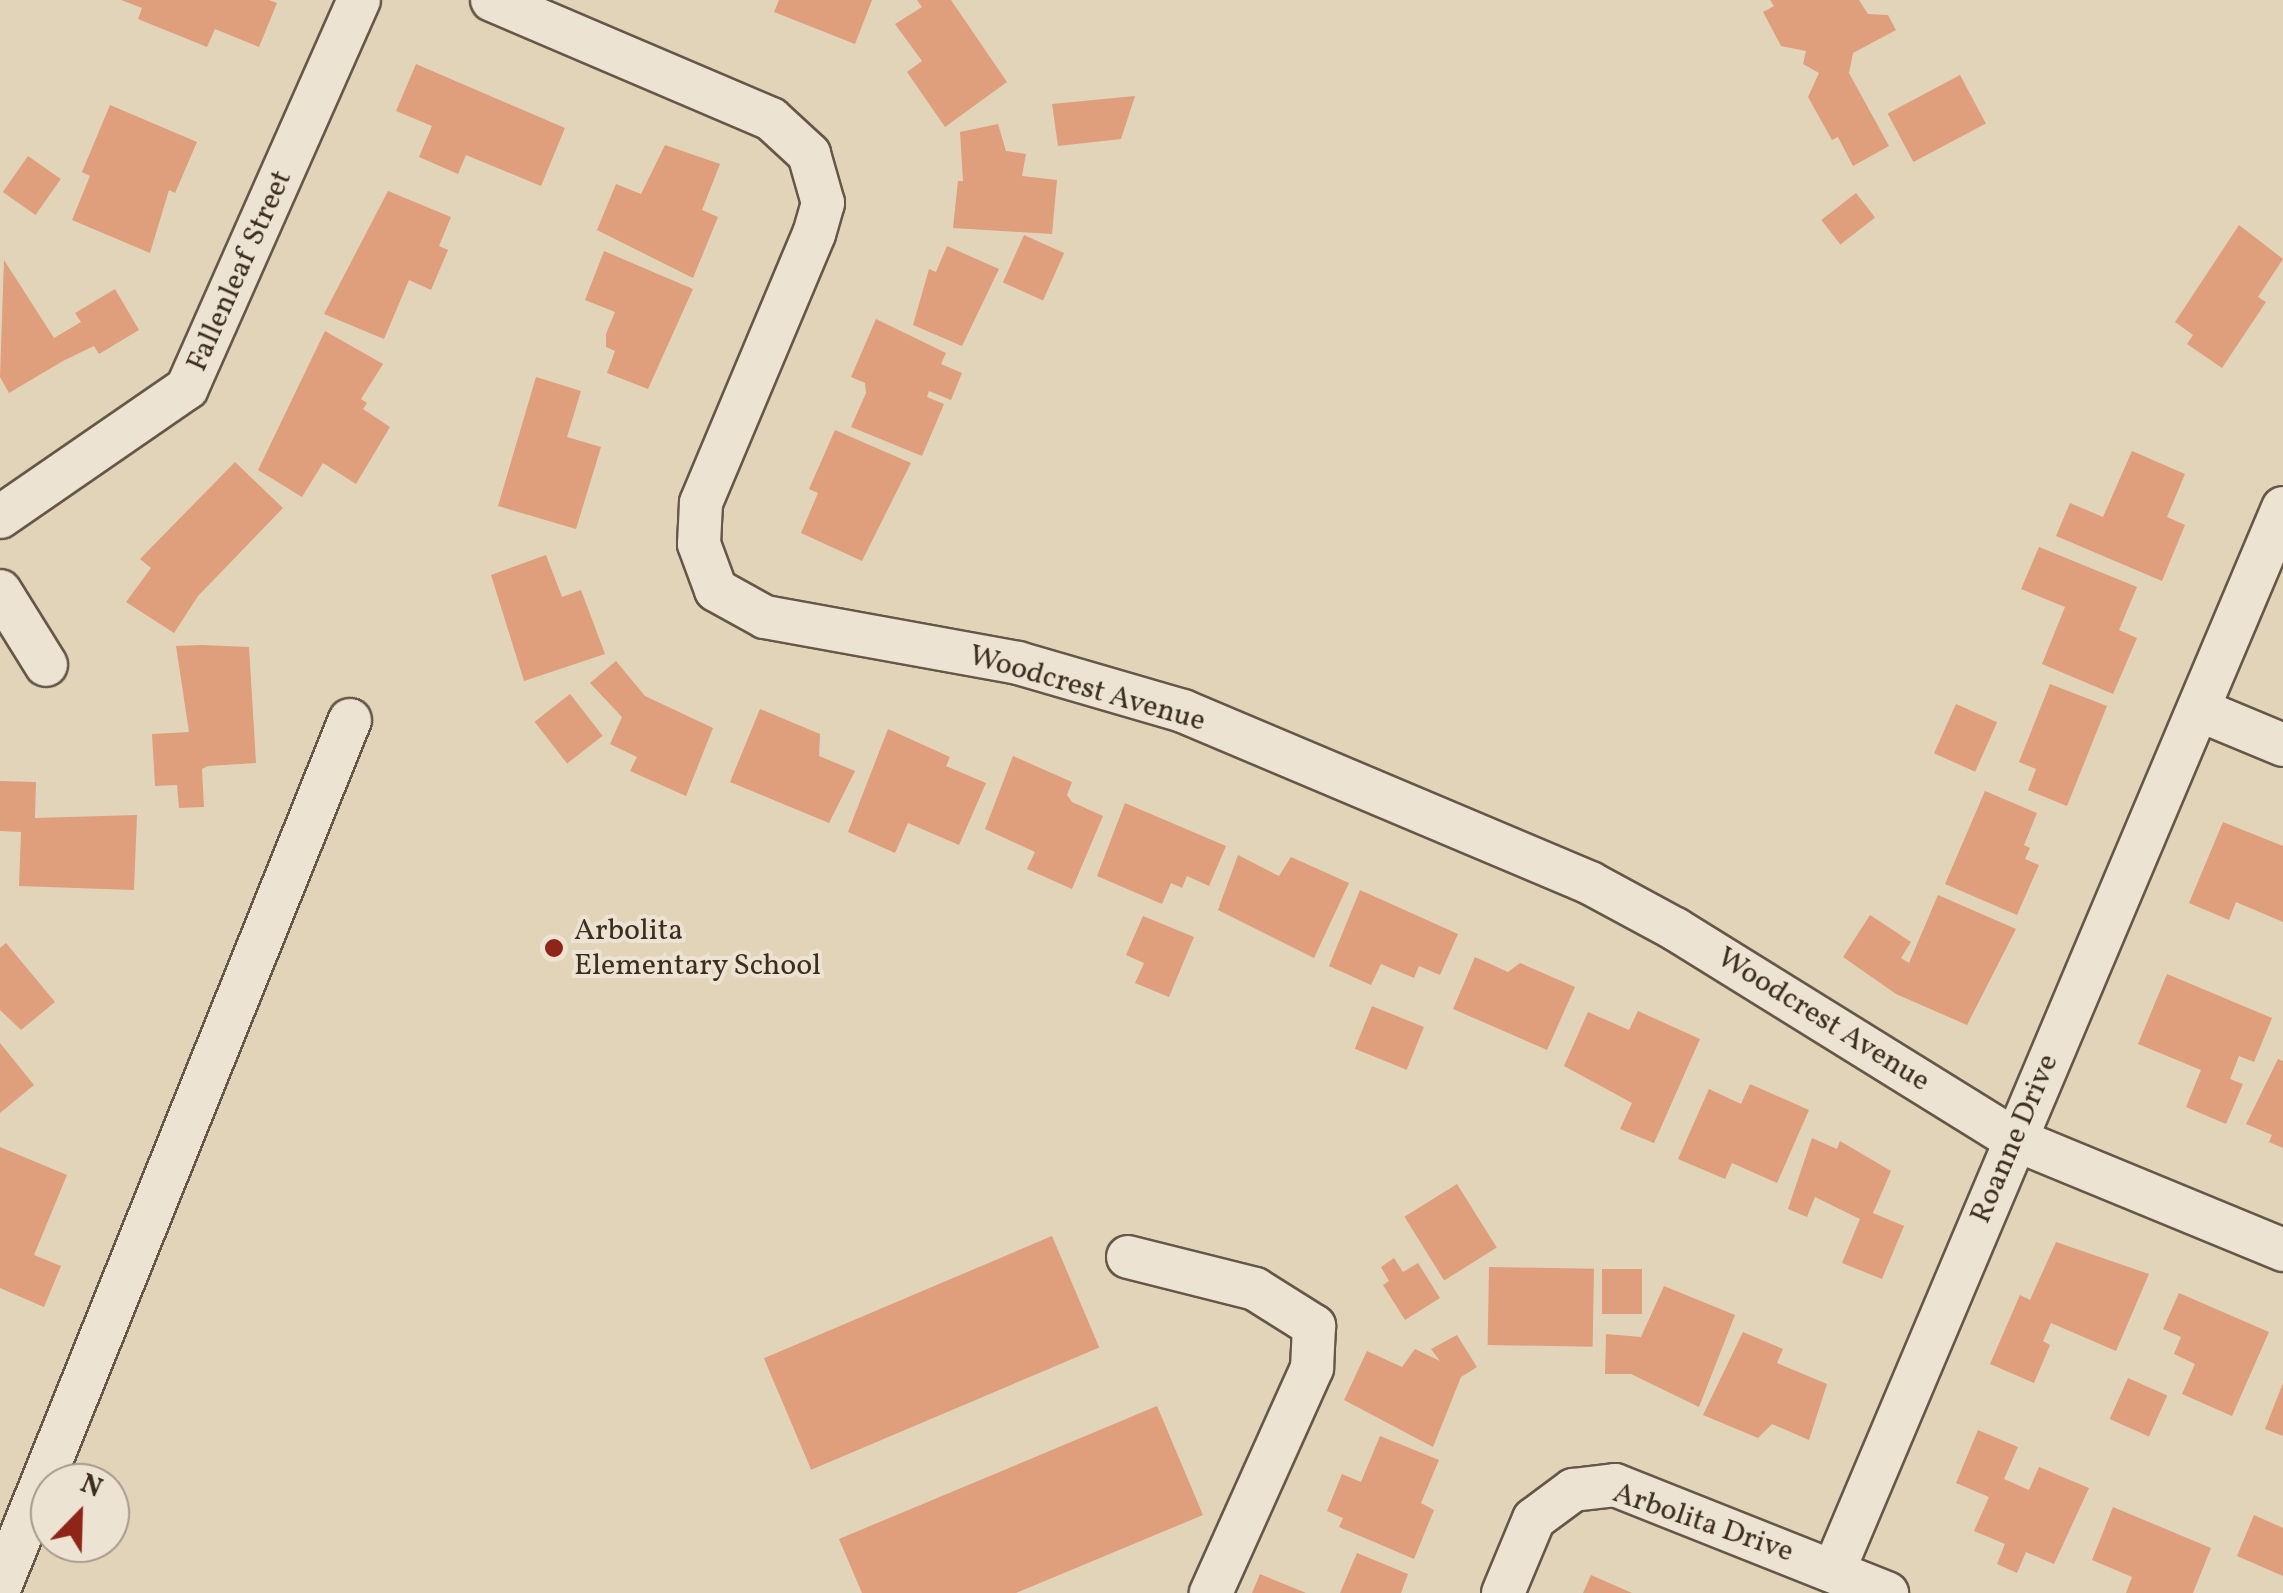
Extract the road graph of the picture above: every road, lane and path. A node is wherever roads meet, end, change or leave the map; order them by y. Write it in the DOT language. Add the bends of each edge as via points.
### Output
graph roads {
  1 [pos="360,0"];
  2 [pos="492,0"];
  3 [pos="2283,508"];
  4 [pos="0,516"];
  5 [pos="0,591"];
  6 [pos="46,665"];
  7 [pos="2200,710"];
  8 [pos="350,720"];
  9 [pos="2283,746"];
  10 [pos="2014,1140"];
  11 [pos="2283,1250"];
  12 [pos="1128,1257"];
  13 [pos="1834,1570"];
  14 [pos="0,1587"];
  15 [pos="1211,1593"];
  16 [pos="1502,1593"];
  17 [pos="1887,1593"];
  1 -- 4 [label="street, Fallenleaf Street" via="187,388"];
  2 -- 10 [label="street, Woodcrest Avenue" via="771,119 809,154 822,202 814,234 701,502 699,544 716,590 765,617 1018,663 1183,710 1590,884 1675,928"];
  3 -- 7 [label="street, Roanne Drive"];
  5 -- 6 [label="street"];
  7 -- 9 [label="street"];
  7 -- 10 [label="street, Roanne Drive"];
  8 -- 14 [label="street"];
  10 -- 11 [label="street, Woodcrest Avenue"];
  10 -- 13 [label="street, Roanne Drive"];
  12 -- 15 [label="street" via="1255,1289 1314,1326 1312,1368"];
  13 -- 16 [label="street, Arbolita Drive" via="1615,1485 1573,1490 1534,1520"];
  13 -- 17 [label="street, Arbolita Drive"];
}
